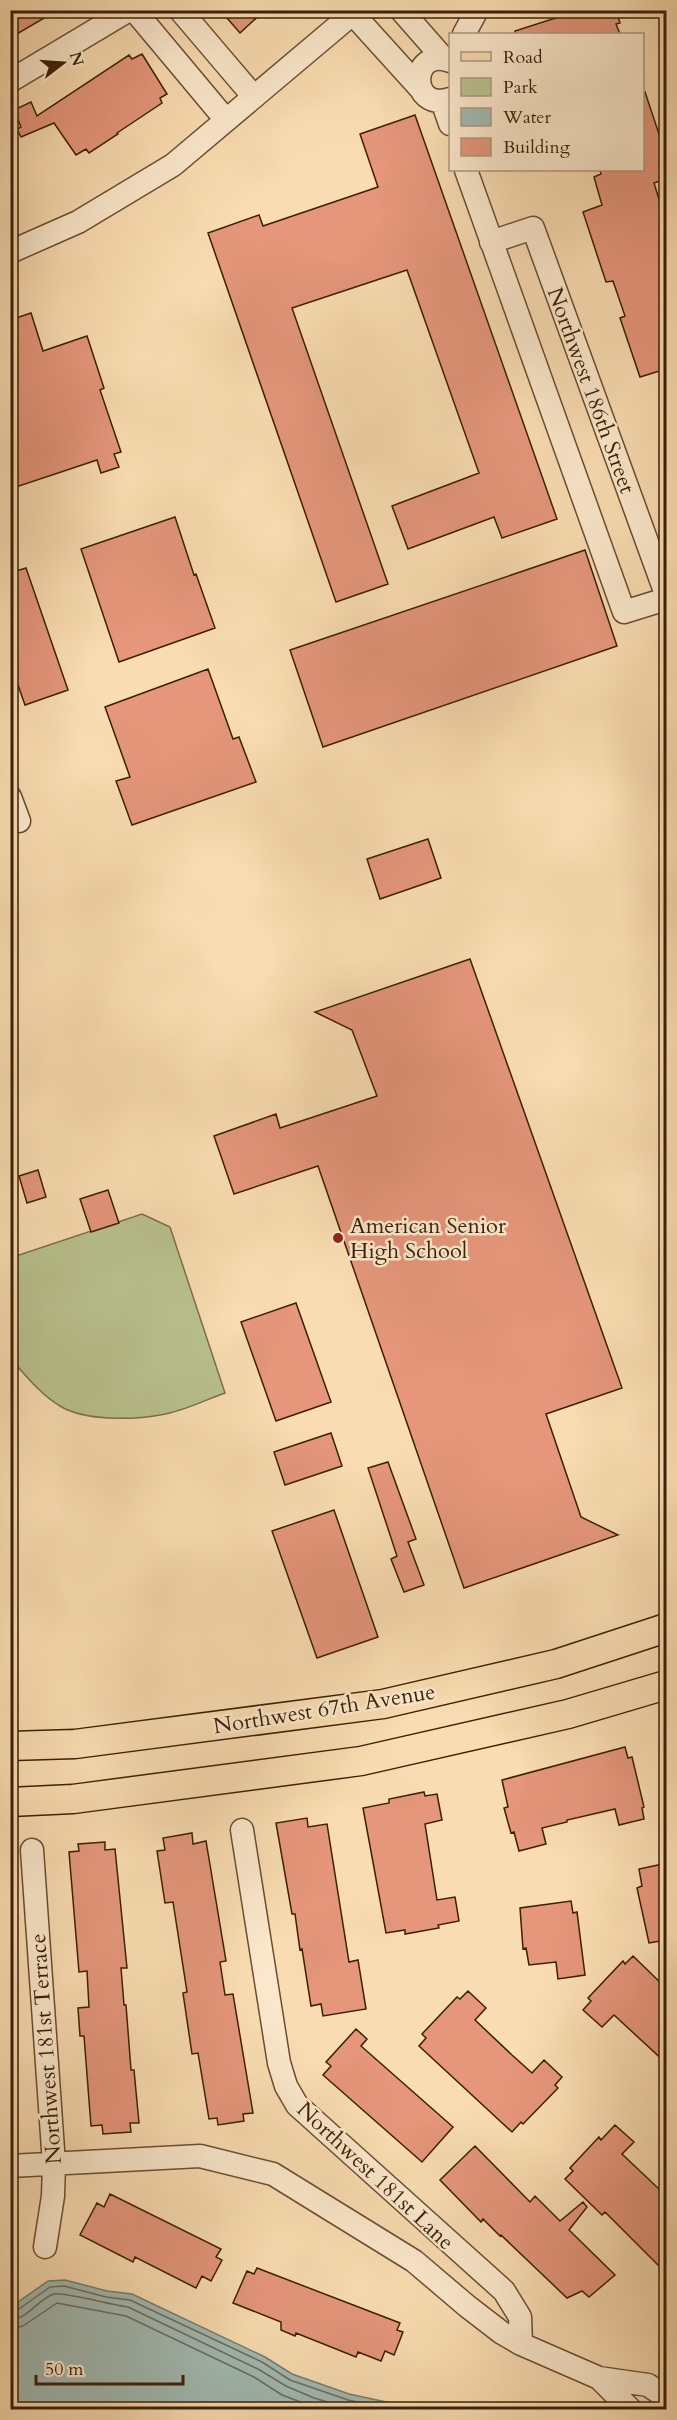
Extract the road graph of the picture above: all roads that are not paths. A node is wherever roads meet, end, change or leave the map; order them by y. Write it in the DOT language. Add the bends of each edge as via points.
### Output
graph roads {
  1 [pos="132,10"];
  2 [pos="180,10"];
  3 [pos="401,10"];
  4 [pos="477,10"];
  5 [pos="355,12"];
  6 [pos="465,33"];
  7 [pos="447,60"];
  8 [pos="10,81"];
  9 [pos="420,88"];
  10 [pos="254,97"];
  11 [pos="446,100"];
  12 [pos="449,118"];
  13 [pos="226,120"];
  14 [pos="466,171"];
  15 [pos="491,242"];
  16 [pos="10,252"];
  17 [pos="666,594"];
  18 [pos="666,599"];
  19 [pos="10,797"];
  20 [pos="19,821"];
  21 [pos="666,1628"];
  22 [pos="666,1685"];
  23 [pos="10,1746"];
  24 [pos="10,1802"];
  25 [pos="242,1830"];
  26 [pos="32,1850"];
  27 [pos="54,2164"];
  28 [pos="10,2166"];
  29 [pos="45,2247"];
  30 [pos="521,2344"];
  31 [pos="599,2378"];
  32 [pos="666,2397"];
  33 [pos="632,2409"];
  1 -- 8 [label="street"];
  1 -- 13 [label="street"];
  2 -- 10 [label="street"];
  3 -- 7 [label="street"];
  4 -- 6 [label="street"];
  5 -- 9 [label="street"];
  5 -- 10 [label="street"];
  7 -- 9 [label="street" via="436,58 423,66 418,80"];
  9 -- 11 [label="street" via="430,99"];
  10 -- 13 [label="street"];
  11 -- 12 [label="street"];
  13 -- 16 [label="street" via="173,165 78,222"];
  14 -- 15 [label="street, Northwest 186th Street"];
  15 -- 17 [label="street, Northwest 186th Street" via="533,228"];
  15 -- 18 [label="street, Northwest 186th Street" via="624,612"];
  19 -- 20 [label="street"];
  21 -- 23 [label="main road, Northwest 67th Avenue" via="556,1664 383,1704 75,1744"];
  22 -- 24 [label="main road" via="568,1714 360,1761 73,1799"];
  25 -- 30 [label="street, Northwest 181st Lane" via="279,2063 286,2086 297,2105 322,2129 504,2291 520,2317"];
  26 -- 27 [label="street, Northwest 181st Terrace"];
  27 -- 28 [label="street"];
  27 -- 29 [label="street, Northwest 181st Terrace"];
  27 -- 30 [label="street" via="200,2156 273,2174 414,2261 466,2306"];
  30 -- 31 [label="street"];
  31 -- 32 [label="street" via="648,2385"];
  31 -- 33 [label="street"];
}
